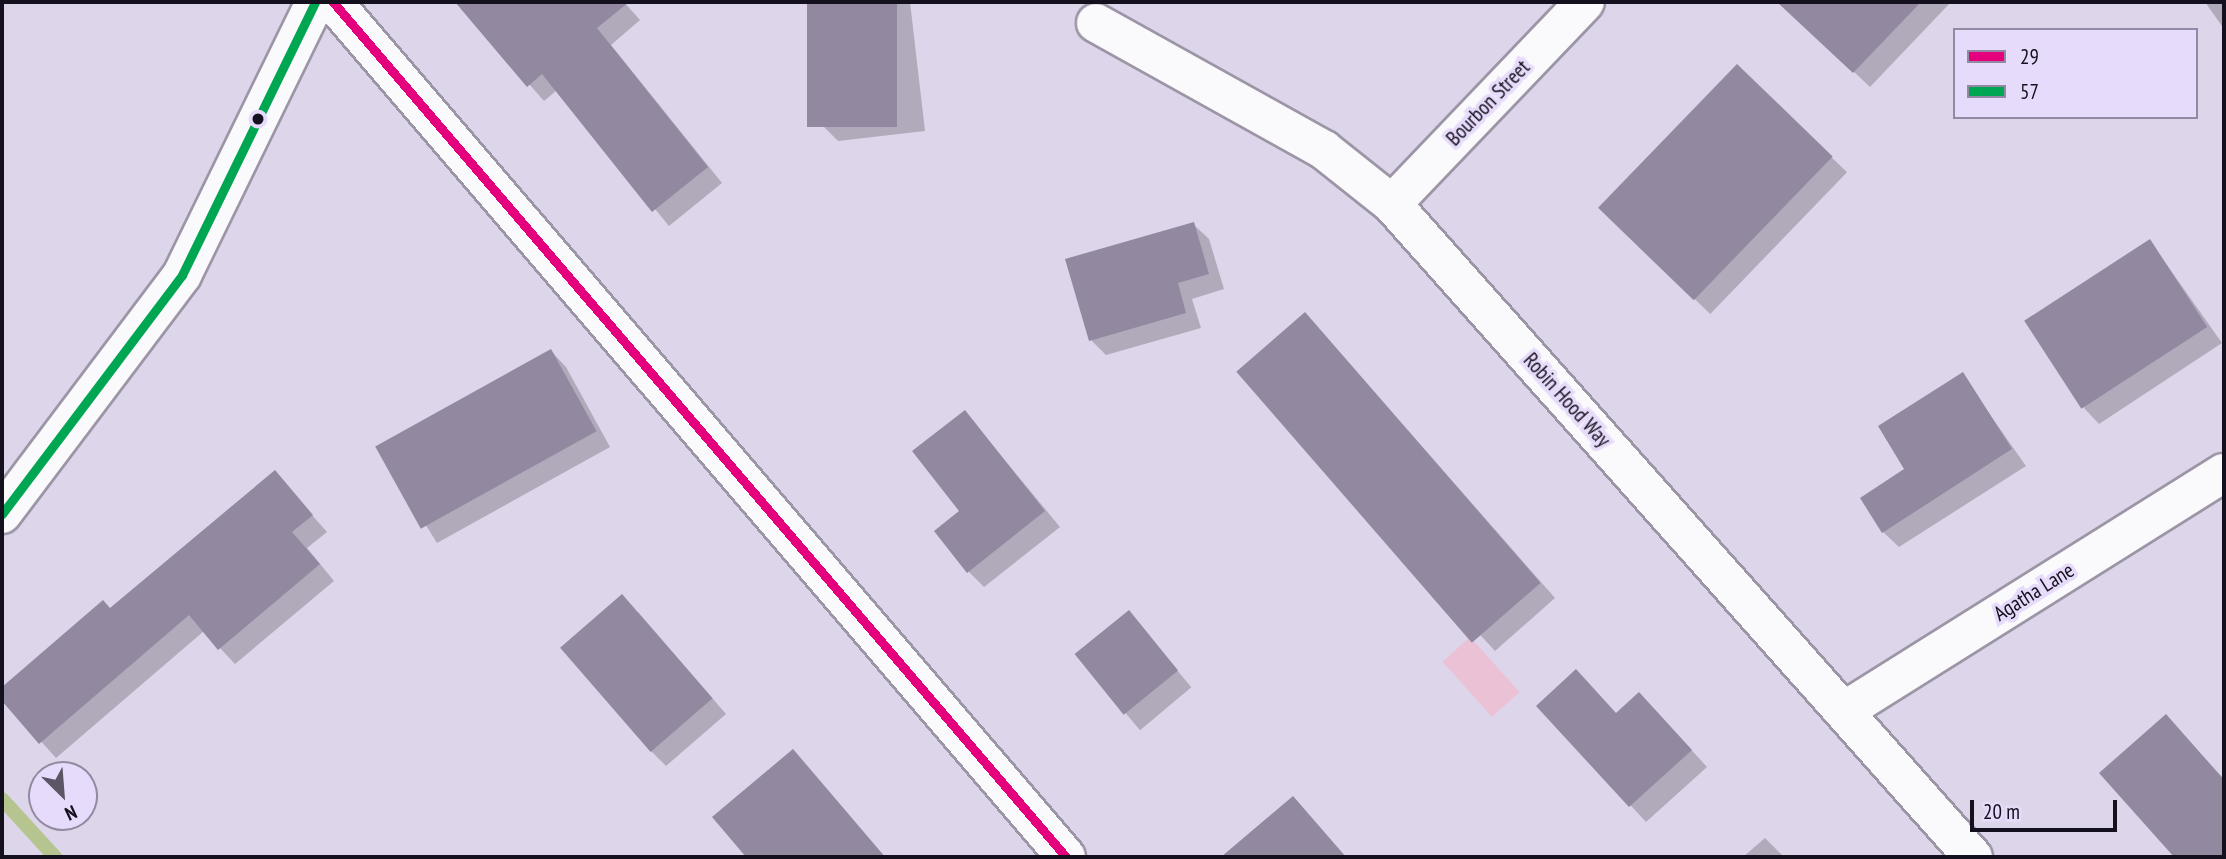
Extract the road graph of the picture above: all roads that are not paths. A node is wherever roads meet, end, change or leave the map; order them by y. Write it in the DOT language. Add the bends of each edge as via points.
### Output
graph roads {
  1 [pos="315,2"];
  2 [pos="333,2"];
  3 [pos="1585,2"];
  4 [pos="1096,23"];
  5 [pos="1392,204"];
  6 [pos="2224,473"];
  7 [pos="2,514"];
  8 [pos="1844,711"];
  9 [pos="1066,857"];
  10 [pos="1973,857"];
  1 -- 7 [label="street" via="182,275"];
  2 -- 9 [label="street"];
  3 -- 5 [label="street, Bourbon Street"];
  4 -- 5 [label="street, Robin Hood Way" via="1324,150"];
  5 -- 8 [label="street, Robin Hood Way"];
  6 -- 8 [label="street, Agatha Lane"];
  8 -- 10 [label="street, Robin Hood Way"];
}
